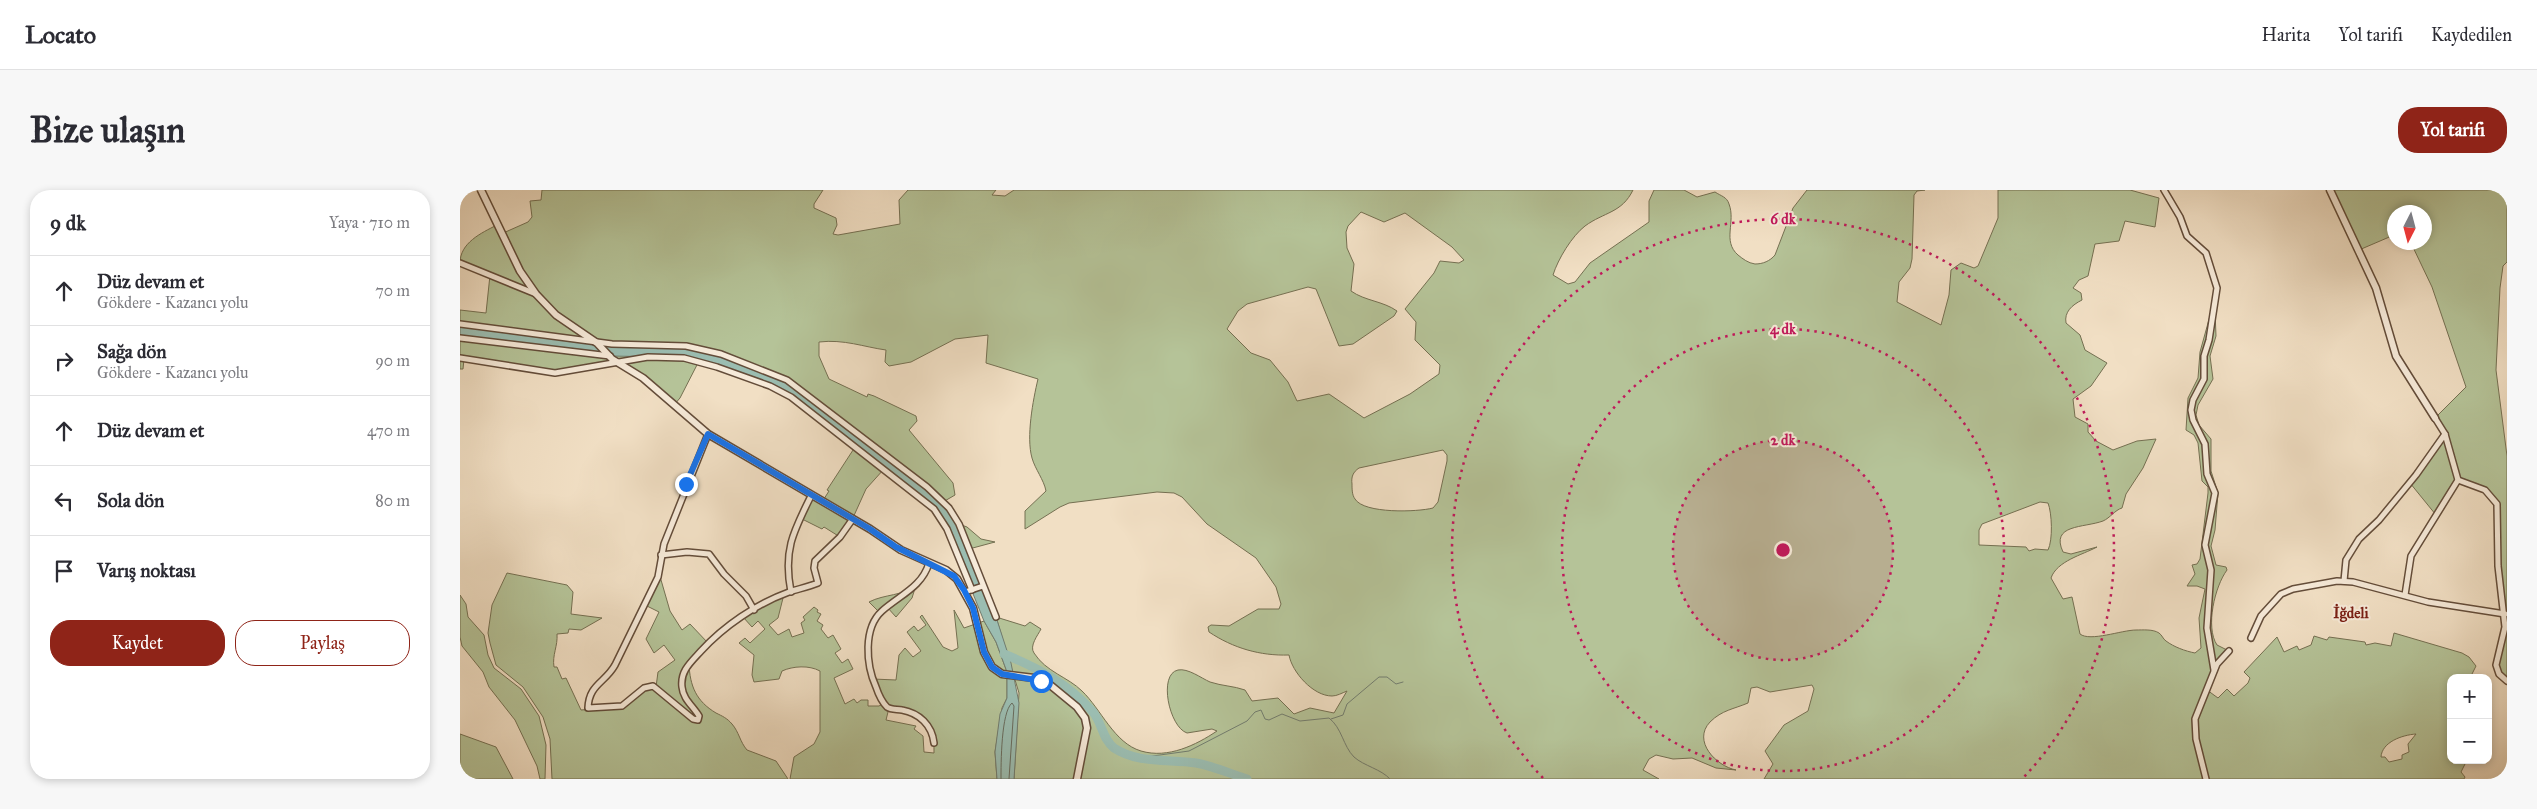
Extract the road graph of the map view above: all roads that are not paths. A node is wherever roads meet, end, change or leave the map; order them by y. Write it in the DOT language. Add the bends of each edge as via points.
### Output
graph roads {
  1 [pos="481,190"];
  2 [pos="2164,190"];
  3 [pos="2330,190"];
  4 [pos="460,263"];
  5 [pos="536,294"];
  6 [pos="460,324"];
  7 [pos="460,338"];
  8 [pos="598,344"];
  9 [pos="608,355"];
  10 [pos="460,358"];
  11 [pos="619,363"];
  12 [pos="748,366"];
  13 [pos="744,375"];
  14 [pos="2435,418"];
  15 [pos="708,434"];
  16 [pos="2445,434"];
  17 [pos="2458,480"];
  18 [pos="811,496"];
  19 [pos="852,520"];
  20 [pos="661,555"];
  21 [pos="929,562"];
  22 [pos="2344,581"];
  23 [pos="982,587"];
  24 [pos="970,591"];
  25 [pos="791,592"];
  26 [pos="2405,596"];
  27 [pos="754,610"];
  28 [pos="2505,614"];
  29 [pos="996,617"];
  30 [pos="2251,638"];
  31 [pos="2229,651"];
  32 [pos="2214,670"];
  33 [pos="2507,681"];
  34 [pos="934,742"];
  35 [pos="1077,779"];
  36 [pos="2206,779"];
  1 -- 5 [label="street" via="510,253"];
  2 -- 32 [label="street" via="2187,236 2206,253 2217,288 2204,356 2204,379 2191,410 2205,444 2207,474 2214,493 2206,545 2211,570 2207,628"];
  3 -- 14 [label="street" via="2376,288 2396,356"];
  4 -- 5 [label="street"];
  5 -- 8 [label="street" via="556,315"];
  6 -- 8 [label="street"];
  7 -- 9 [label="street"];
  8 -- 9 [label="street"];
  8 -- 12 [label="street" via="686,346 721,354"];
  9 -- 11 [label="street"];
  10 -- 11 [label="street" via="554,373"];
  11 -- 13 [label="street" via="648,357 684,358"];
  11 -- 15 [label="street" via="654,387"];
  12 -- 13 [label="street"];
  12 -- 23 [label="street" via="798,386 937,496 959,524"];
  13 -- 24 [label="street" via="791,396 934,509 947,529"];
  14 -- 16 [label="street"];
  15 -- 18 [label="street"];
  15 -- 20 [label="street"];
  16 -- 17 [label="street"];
  16 -- 22 [label="street" via="2379,520 2358,539 2346,560"];
  17 -- 26 [label="street" via="2411,556"];
  17 -- 28 [label="street" via="2485,490 2497,504 2498,566"];
  18 -- 19 [label="street"];
  18 -- 25 [label="street" via="788,550"];
  19 -- 21 [label="street" via="901,550"];
  19 -- 25 [label="street" via="840,537 816,559 814,568 818,584"];
  20 -- 27 [label="street" via="709,554 746,596"];
  20 -- 27 [label="street" via="658,577 621,656 613,670 594,688 588,708 622,706 644,688 653,686 698,720 698,714 683,693 685,669 718,633"];
  21 -- 24 [label="street" via="954,576"];
  21 -- 34 [label="street" via="922,579 879,614 868,648 875,685 884,704 922,720 931,728"];
  22 -- 26 [label="street"];
  22 -- 30 [label="street" via="2281,594 2261,616"];
  23 -- 24 [label="street"];
  23 -- 29 [label="street"];
  24 -- 35 [label="street" via="984,652 992,667 1002,674 1034,678 1049,684 1069,698 1085,718 1086,733"];
  25 -- 27 [label="street"];
  26 -- 28 [label="street"];
  28 -- 33 [label="street" via="2496,665 2499,674"];
  31 -- 32 [label="street"];
  32 -- 36 [label="street" via="2197,712 2195,727"];
}
